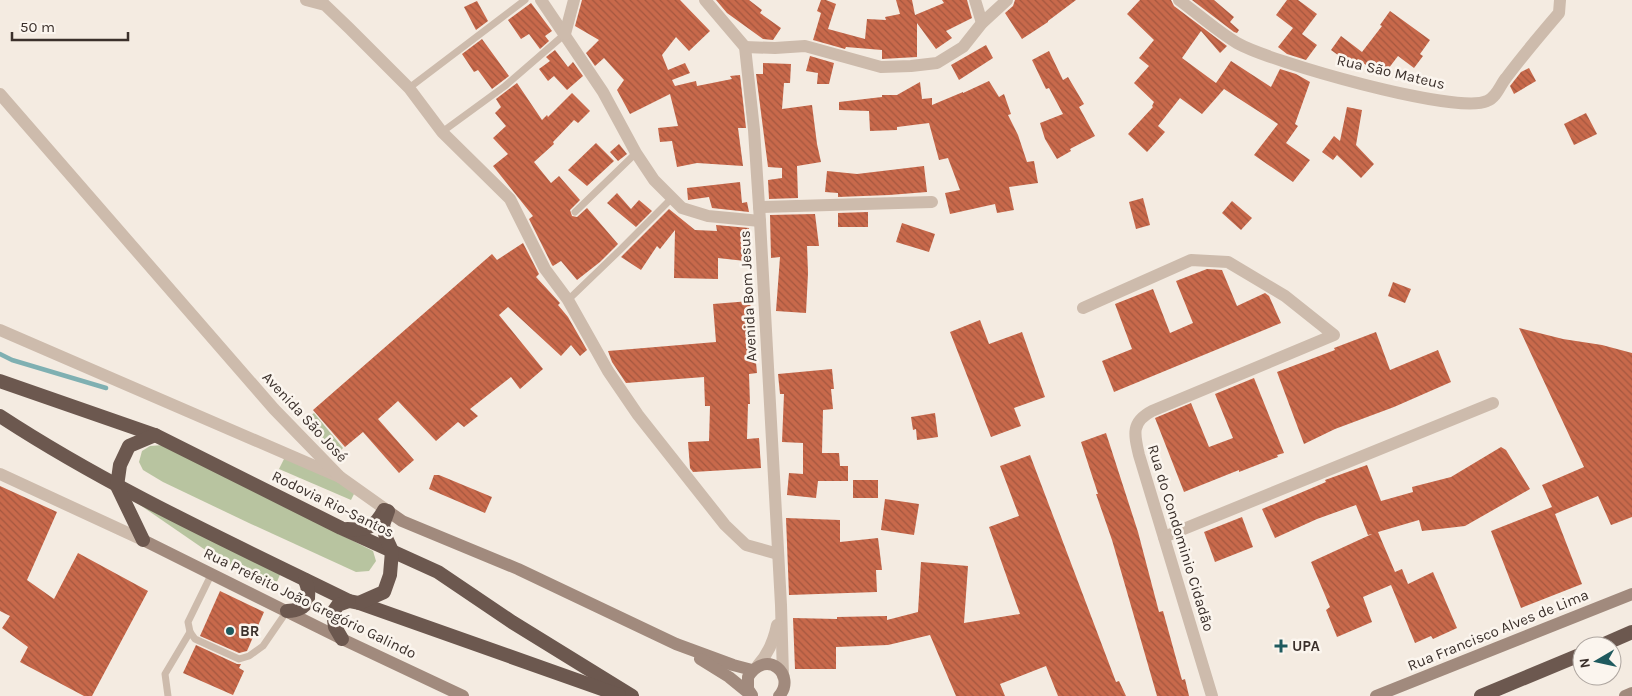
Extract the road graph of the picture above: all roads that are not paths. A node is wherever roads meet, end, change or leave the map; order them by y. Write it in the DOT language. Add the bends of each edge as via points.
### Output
graph roads {
  1 [pos="306,0"];
  2 [pos="525,0"];
  3 [pos="541,0"];
  4 [pos="574,0"];
  5 [pos="706,0"];
  6 [pos="975,0"];
  7 [pos="1007,0"];
  8 [pos="1179,0"];
  9 [pos="1560,0"];
  10 [pos="982,23"];
  11 [pos="565,34"];
  12 [pos="745,47"];
  13 [pos="409,88"];
  14 [pos="0,94"];
  15 [pos="442,132"];
  16 [pos="636,153"];
  17 [pos="672,198"];
  18 [pos="932,202"];
  19 [pos="759,207"];
  20 [pos="575,212"];
  21 [pos="760,221"];
  22 [pos="568,300"];
  23 [pos="1083,308"];
  24 [pos="0,330"];
  25 [pos="0,381"];
  26 [pos="1493,403"];
  27 [pos="0,416"];
  28 [pos="155,434"];
  29 [pos="0,474"];
  30 [pos="340,477"];
  31 [pos="117,486"];
  32 [pos="386,510"];
  33 [pos="341,528"];
  34 [pos="1164,537"];
  35 [pos="143,540"];
  36 [pos="392,551"];
  37 [pos="778,554"];
  38 [pos="212,573"];
  39 [pos="305,580"];
  40 [pos="1632,594"];
  41 [pos="354,602"];
  42 [pos="781,605"];
  43 [pos="287,611"];
  44 [pos="190,632"];
  45 [pos="342,639"];
  46 [pos="676,644"];
  47 [pos="1572,658"];
  48 [pos="755,667"];
  49 [pos="785,685"];
  50 [pos="752,695"];
  51 [pos="168,696"];
  52 [pos="463,696"];
  53 [pos="623,696"];
  54 [pos="632,696"];
  55 [pos="779,696"];
  56 [pos="1212,696"];
  57 [pos="1376,696"];
  58 [pos="1481,696"];
  1 -- 13 [label="street" via="325,6"];
  2 -- 13 [label="lane"];
  3 -- 11 [label="street"];
  4 -- 11 [label="street"];
  5 -- 12 [label="street"];
  6 -- 10 [label="street"];
  7 -- 10 [label="street"];
  8 -- 9 [label="street, Rua São Mateus" via="1237,43 1262,54 1400,94 1439,102 1466,103 1487,101 1498,91 1559,13"];
  10 -- 12 [label="street" via="963,47 937,63 911,66 881,67 805,46"];
  11 -- 15 [label="lane" via="505,86"];
  11 -- 16 [label="street" via="603,92"];
  12 -- 19 [label="street, Avenida Bom Jesus"];
  13 -- 15 [label="street"];
  14 -- 30 [label="street, Avenida São José" via="274,409"];
  15 -- 22 [label="street" via="510,199 545,270"];
  16 -- 17 [label="street" via="654,180"];
  16 -- 20 [label="lane"];
  17 -- 21 [label="street" via="682,208 708,216"];
  17 -- 22 [label="lane"];
  18 -- 19 [label="street"];
  19 -- 21 [label="street, Avenida Bom Jesus"];
  21 -- 37 [label="street, Avenida Bom Jesus"];
  22 -- 37 [label="street" via="608,371 638,415 725,526 746,544"];
  23 -- 34 [label="street, Rua do Condominio Cidadão" via="1191,260 1228,262 1285,296 1334,335 1142,417 1134,438"];
  24 -- 30 [label="street"];
  25 -- 28 [label="highway, Rodovia Rio-Santos"];
  26 -- 34 [label="street"];
  27 -- 31 [label="highway"];
  28 -- 31 [label="highway" via="129,446 120,464"];
  28 -- 33 [label="highway, Rodovia Rio-Santos"];
  29 -- 35 [label="street"];
  30 -- 32 [label="street, Avenida São José"];
  31 -- 35 [label="highway"];
  31 -- 39 [label="highway"];
  32 -- 33 [label="highway" via="370,528"];
  32 -- 36 [label="highway" via="383,525"];
  32 -- 46 [label="main road, Avenida São José" via="402,521 518,569"];
  33 -- 36 [label="highway, Rodovia Rio-Santos"];
  34 -- 56 [label="street, Rua do Condominio Cidadão"];
  35 -- 38 [label="main road, Rua Prefeito João Gregório Galindo"];
  36 -- 41 [label="highway" via="390,575 384,592"];
  36 -- 54 [label="highway, Rodovia Rio-Santos" via="438,572"];
  37 -- 42 [label="street, Avenida Bom Jesus"];
  38 -- 43 [label="main road, Rua Prefeito João Gregório Galindo"];
  38 -- 44 [label="lane" via="188,622"];
  39 -- 41 [label="highway"];
  39 -- 43 [label="highway" via="309,594 307,602 302,608"];
  40 -- 57 [label="main road, Rua Francisco Alves de Lima"];
  41 -- 45 [label="highway" via="338,605 333,612 335,627"];
  41 -- 53 [label="highway"];
  42 -- 48 [label="street, Avenida Bom Jesus" via="774,639"];
  42 -- 49 [label="street, Avenida Bom Jesus"];
  43 -- 44 [label="lane" via="263,646 239,659 196,639"];
  43 -- 45 [label="main road, Rua Prefeito João Gregório Galindo"];
  44 -- 51 [label="lane" via="165,674"];
  45 -- 52 [label="main road, Rua Prefeito João Gregório Galindo"];
  46 -- 48 [label="main road, Avenida São José" via="733,665"];
  46 -- 50 [label="main road, Avenida São José"];
  47 -- 58 [label="highway"];
  48 -- 49 [label="main road, Avenida São José" via="772,665 781,671"];
  48 -- 50 [label="main road, Avenida São José" via="747,683"];
  49 -- 55 [label="main road"];
}
